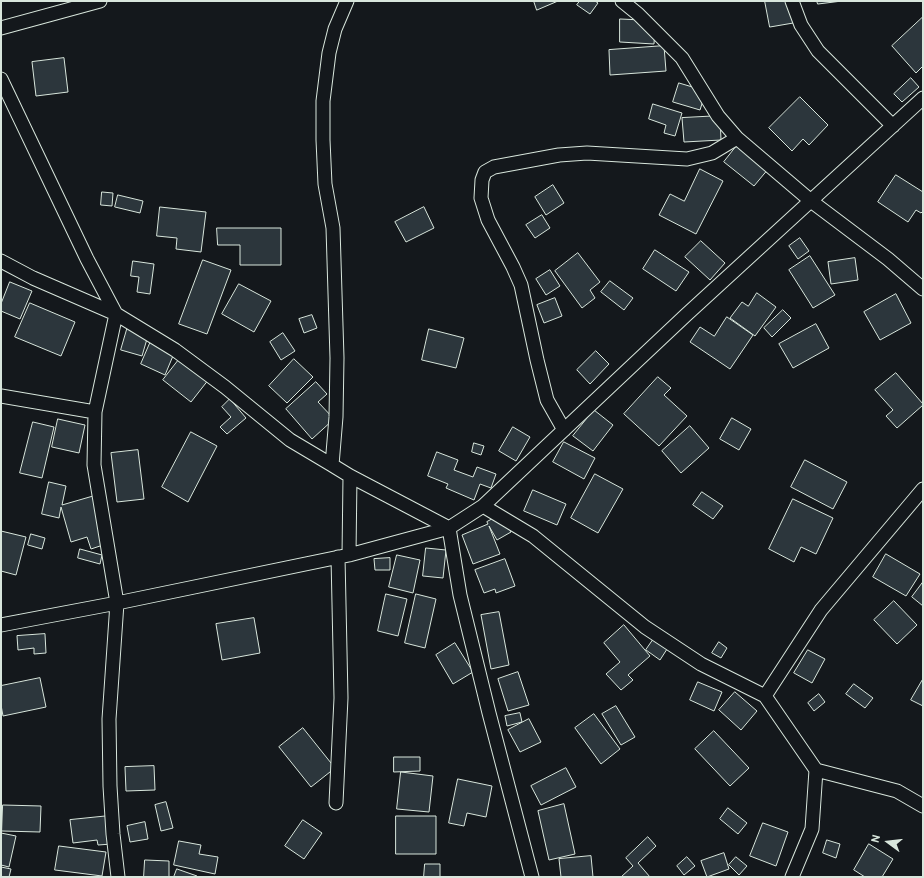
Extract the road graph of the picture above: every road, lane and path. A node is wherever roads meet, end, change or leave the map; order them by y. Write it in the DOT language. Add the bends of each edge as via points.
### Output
graph roads {
  1 [pos="100,1"];
  2 [pos="347,1"];
  3 [pos="622,1"];
  4 [pos="792,1"];
  5 [pos="1,28"];
  6 [pos="1,79"];
  7 [pos="923,98"];
  8 [pos="893,126"];
  9 [pos="737,138"];
  10 [pos="811,201"];
  11 [pos="1,261"];
  12 [pos="923,289"];
  13 [pos="116,314"];
  14 [pos="1,396"];
  15 [pos="95,412"];
  16 [pos="564,430"];
  17 [pos="332,465"];
  18 [pos="350,476"];
  19 [pos="923,489"];
  20 [pos="483,506"];
  21 [pos="449,528"];
  22 [pos="344,556"];
  23 [pos="117,603"];
  24 [pos="1,626"];
  25 [pos="765,696"];
  26 [pos="816,770"];
  27 [pos="336,803"];
  28 [pos="923,806"];
  29 [pos="118,877"];
  30 [pos="532,877"];
  31 [pos="792,877"];
  1 -- 5 [label="street"];
  2 -- 17 [label="street" via="335,29 329,53 323,101 325,184 333,228 337,358"];
  3 -- 9 [label="street" via="682,58 718,116"];
  4 -- 8 [label="street" via="801,25 818,51"];
  6 -- 13 [label="street"];
  7 -- 8 [label="street"];
  8 -- 10 [label="street"];
  9 -- 10 [label="street"];
  9 -- 16 [label="street" via="712,153 687,159 586,152 494,167 485,172 481,198 488,220 521,285 547,400"];
  10 -- 12 [label="street"];
  10 -- 16 [label="street"];
  11 -- 13 [label="street" via="33,278"];
  13 -- 15 [label="street"];
  13 -- 17 [label="street" via="176,350 290,440"];
  14 -- 15 [label="street"];
  15 -- 23 [label="street" via="94,465"];
  16 -- 20 [label="street"];
  17 -- 18 [label="street"];
  18 -- 21 [label="street"];
  18 -- 22 [label="street"];
  19 -- 25 [label="street" via="821,610"];
  20 -- 21 [label="street"];
  20 -- 25 [label="street" via="533,536 645,627 701,664"];
  21 -- 22 [label="street"];
  21 -- 30 [label="street" via="460,595"];
  22 -- 23 [label="street"];
  22 -- 27 [label="street"];
  23 -- 24 [label="street"];
  23 -- 29 [label="street" via="109,719 110,793"];
  25 -- 26 [label="street"];
  26 -- 28 [label="street" via="897,791"];
  26 -- 31 [label="street" via="812,829"];
}
